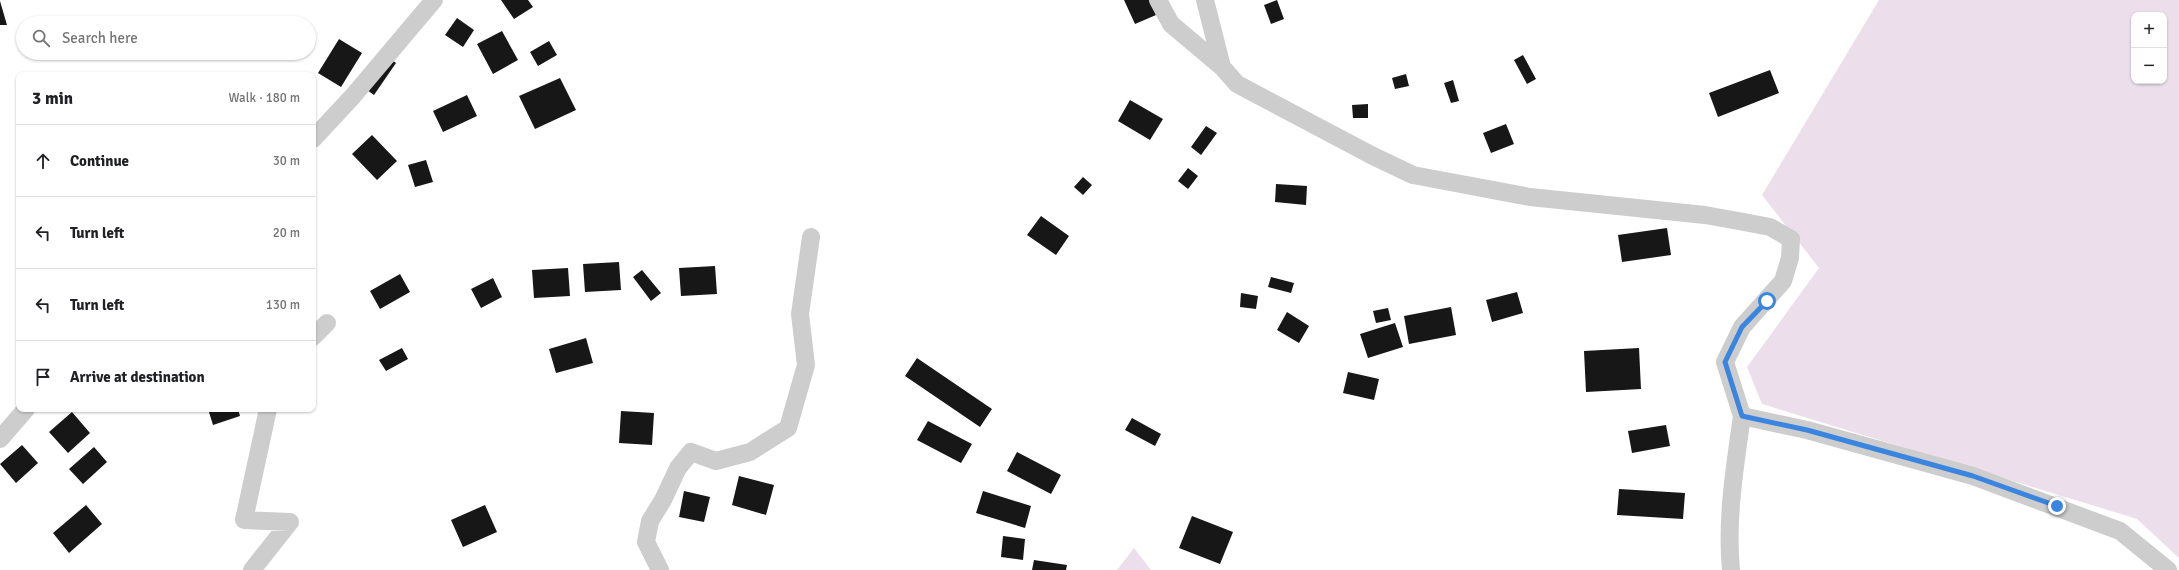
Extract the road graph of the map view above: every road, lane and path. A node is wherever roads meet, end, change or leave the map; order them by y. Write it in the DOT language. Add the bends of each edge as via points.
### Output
graph roads {
  1 [pos="434,0"];
  2 [pos="1158,0"];
  3 [pos="1205,0"];
  4 [pos="1222,67"];
  5 [pos="316,136"];
  6 [pos="811,237"];
  7 [pos="327,323"];
  8 [pos="316,334"];
  9 [pos="23,412"];
  10 [pos="267,412"];
  11 [pos="1742,416"];
  12 [pos="0,439"];
  13 [pos="252,570"];
  14 [pos="660,570"];
  15 [pos="1731,570"];
  16 [pos="2168,570"];
  1 -- 5 [label="street"];
  2 -- 4 [label="street" via="1171,24"];
  3 -- 4 [label="street"];
  4 -- 11 [label="street" via="1237,84 1413,175 1530,197 1705,215 1770,227 1791,239 1790,258 1783,281 1742,327 1725,362"];
  6 -- 14 [label="street" via="800,314 806,365 788,428 750,452 716,461 691,452 678,468 650,521 646,542"];
  7 -- 8 [label="street"];
  9 -- 12 [label="street"];
  10 -- 13 [label="street" via="244,520 290,522"];
  11 -- 15 [label="street" via="1733,483"];
  11 -- 16 [label="street" via="1807,430 1987,481 2120,531"];
}
